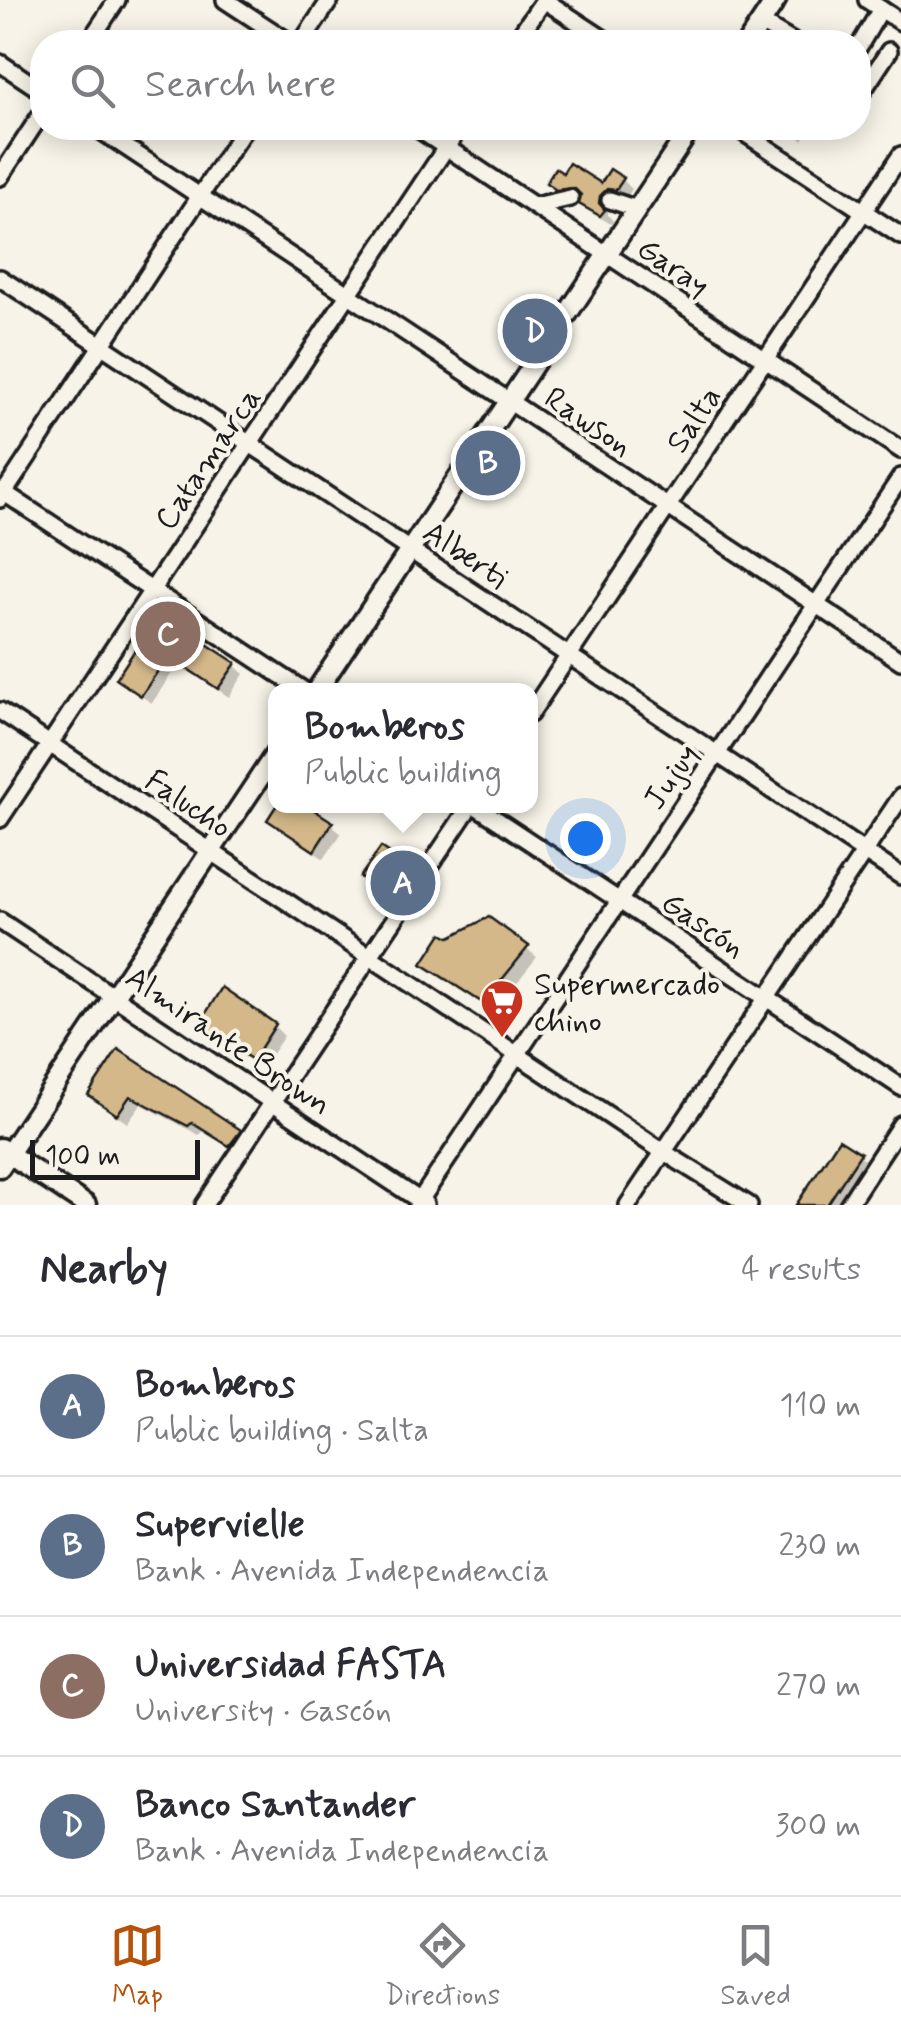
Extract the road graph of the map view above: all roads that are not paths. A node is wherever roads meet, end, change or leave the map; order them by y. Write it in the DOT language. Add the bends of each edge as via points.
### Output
graph roads {
  1 [pos="117,0"];
  2 [pos="226,0"];
  3 [pos="330,0"];
  4 [pos="544,0"];
  5 [pos="776,0"];
  6 [pos="874,4"];
  7 [pos="901,22"];
  8 [pos="97,30"];
  9 [pos="271,30"];
  10 [pos="310,30"];
  11 [pos="523,30"];
  12 [pos="590,30"];
  13 [pos="758,30"];
  14 [pos="865,30"];
  15 [pos="889,51"];
  16 [pos="0,63"];
  17 [pos="871,78"];
  18 [pos="30,83"];
  19 [pos="30,131"];
  20 [pos="115,140"];
  21 [pos="238,140"];
  22 [pos="435,140"];
  23 [pos="451,140"];
  24 [pos="683,140"];
  25 [pos="761,140"];
  26 [pos="446,147"];
  27 [pos="901,154"];
  28 [pos="0,177"];
  29 [pos="200,196"];
  30 [pos="570,198"];
  31 [pos="610,200"];
  32 [pos="535,206"];
  33 [pos="638,208"];
  34 [pos="863,211"];
  35 [pos="901,236"];
  36 [pos="607,254"];
  37 [pos="0,278"];
  38 [pos="348,294"];
  39 [pos="101,345"];
  40 [pos="766,359"];
  41 [pos="510,401"];
  42 [pos="249,443"];
  43 [pos="901,450"];
  44 [pos="901,477"];
  45 [pos="1,493"];
  46 [pos="668,506"];
  47 [pos="410,550"];
  48 [pos="152,590"];
  49 [pos="816,605"];
  50 [pos="569,656"];
  51 [pos="901,661"];
  52 [pos="292,683"];
  53 [pos="322,683"];
  54 [pos="538,702"];
  55 [pos="0,711"];
  56 [pos="50,744"];
  57 [pos="717,754"];
  58 [pos="268,765"];
  59 [pos="901,797"];
  60 [pos="468,813"];
  61 [pos="484,813"];
  62 [pos="0,819"];
  63 [pos="210,851"];
  64 [pos="865,852"];
  65 [pos="901,876"];
  66 [pos="620,901"];
  67 [pos="0,920"];
  68 [pos="370,956"];
  69 [pos="113,995"];
  70 [pos="767,999"];
  71 [pos="517,1055"];
  72 [pos="901,1087"];
  73 [pos="272,1102"];
  74 [pos="901,1124"];
  75 [pos="662,1151"];
  76 [pos="3,1156"];
  77 [pos="422,1204"];
  78 [pos="86,1205"];
  79 [pos="204,1205"];
  80 [pos="628,1205"];
  81 [pos="750,1205"];
  82 [pos="848,1205"];
  1 -- 8 [label="street"];
  2 -- 9 [label="street"];
  3 -- 10 [label="street"];
  4 -- 11 [label="street"];
  4 -- 12 [label="street"];
  5 -- 13 [label="main road"];
  6 -- 7 [label="street"];
  6 -- 14 [label="street"];
  15 -- 17 [label="street"];
  16 -- 18 [label="street"];
  19 -- 28 [label="street"];
  20 -- 29 [label="street, Rawson"];
  21 -- 29 [label="street"];
  22 -- 26 [label="street, Garay"];
  23 -- 26 [label="street, Catamarca"];
  24 -- 33 [label="main road"];
  25 -- 34 [label="street"];
  26 -- 32 [label="street, Garay"];
  26 -- 38 [label="street, Catamarca"];
  27 -- 34 [label="street, Salta"];
  29 -- 38 [label="street, Rawson"];
  29 -- 39 [label="street"];
  30 -- 32 [label="street"];
  31 -- 33 [label="street"];
  32 -- 36 [label="street, Garay"];
  33 -- 36 [label="main road"];
  34 -- 35 [label="street"];
  34 -- 40 [label="street, Salta"];
  36 -- 40 [label="street, Garay"];
  36 -- 41 [label="main road"];
  37 -- 39 [label="street, Alberti"];
  38 -- 41 [label="street, Rawson"];
  38 -- 42 [label="street, Catamarca"];
  39 -- 42 [label="street, Alberti"];
  39 -- 45 [label="street"];
  40 -- 43 [label="street, Garay"];
  40 -- 46 [label="street, Salta"];
  41 -- 46 [label="street, Rawson"];
  41 -- 47 [label="main road"];
  42 -- 47 [label="street, Alberti"];
  42 -- 48 [label="street, Catamarca"];
  44 -- 49 [label="street, Jujuy"];
  45 -- 48 [label="street"];
  46 -- 49 [label="street, Rawson"];
  46 -- 50 [label="street, Salta"];
  47 -- 50 [label="street, Alberti"];
  47 -- 53 [label="main road"];
  48 -- 52 [label="street"];
  48 -- 56 [label="street, Catamarca"];
  49 -- 51 [label="street, Rawson"];
  49 -- 57 [label="street, Jujuy"];
  50 -- 54 [label="street, Salta"];
  50 -- 57 [label="street, Alberti"];
  55 -- 56 [label="street, Falucho"];
  56 -- 62 [label="street, Catamarca"];
  56 -- 63 [label="street, Falucho"];
  57 -- 64 [label="street, Alberti"];
  57 -- 66 [label="street, Jujuy"];
  58 -- 63 [label="main road"];
  59 -- 64 [label="street"];
  60 -- 68 [label="street"];
  61 -- 66 [label="street, Gascón"];
  63 -- 68 [label="street, Falucho"];
  63 -- 69 [label="main road"];
  64 -- 65 [label="street, Alberti"];
  64 -- 70 [label="street"];
  66 -- 70 [label="street, Gascón"];
  66 -- 71 [label="street, Jujuy"];
  67 -- 69 [label="street, Almirante Brown"];
  68 -- 71 [label="street, Falucho"];
  68 -- 73 [label="street"];
  69 -- 73 [label="street, Almirante Brown"];
  69 -- 76 [label="main road"];
  70 -- 72 [label="street, Gascón"];
  70 -- 75 [label="street"];
  71 -- 75 [label="street, Falucho"];
  71 -- 77 [label="street, Jujuy"];
  73 -- 77 [label="street, Almirante Brown"];
  73 -- 79 [label="street"];
  74 -- 82 [label="street"];
  75 -- 80 [label="street"];
  75 -- 81 [label="street, Falucho"];
  76 -- 78 [label="main road"];
}
